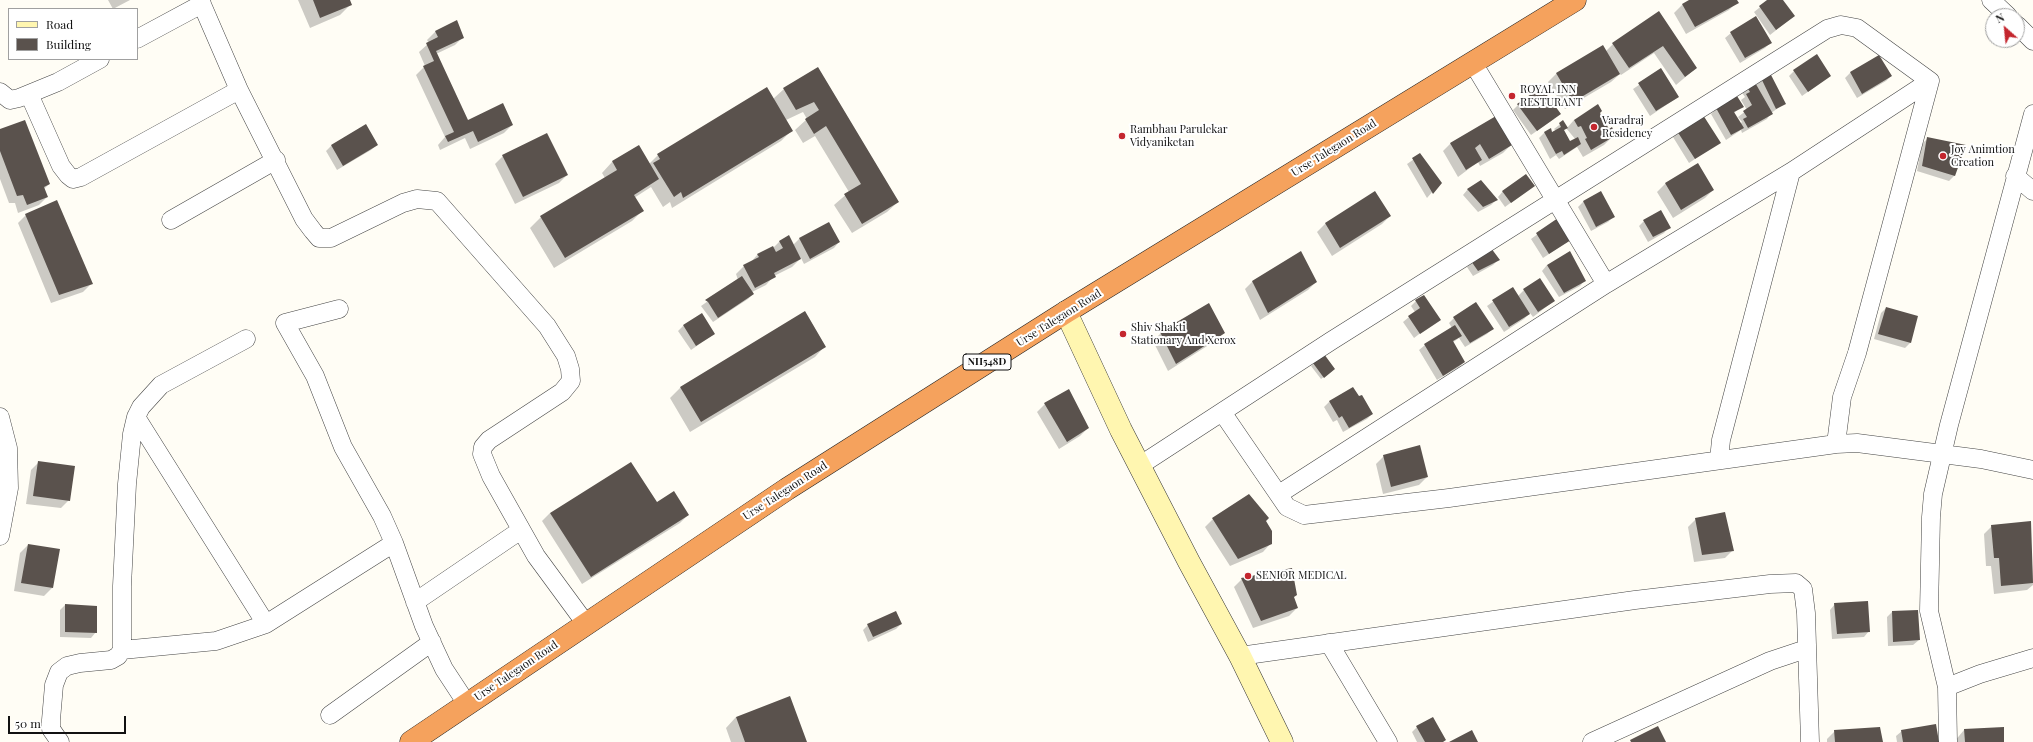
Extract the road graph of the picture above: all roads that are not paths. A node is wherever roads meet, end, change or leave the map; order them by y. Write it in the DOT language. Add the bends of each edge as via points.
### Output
graph roads {
  1 [pos="1575,0"];
  2 [pos="1991,0"];
  3 [pos="201,2"];
  4 [pos="2000,8"];
  5 [pos="2025,32"];
  6 [pos="138,38"];
  7 [pos="2033,40"];
  8 [pos="98,60"];
  9 [pos="1473,63"];
  10 [pos="1930,81"];
  11 [pos="239,90"];
  12 [pos="0,92"];
  13 [pos="29,94"];
  14 [pos="2033,114"];
  15 [pos="276,160"];
  16 [pos="1791,172"];
  17 [pos="2015,176"];
  18 [pos="2033,191"];
  19 [pos="1555,200"];
  20 [pos="170,220"];
  21 [pos="1606,284"];
  22 [pos="339,309"];
  23 [pos="1066,312"];
  24 [pos="246,339"];
  25 [pos="1222,412"];
  26 [pos="0,417"];
  27 [pos="136,417"];
  28 [pos="1836,444"];
  29 [pos="1942,454"];
  30 [pos="1719,460"];
  31 [pos="1140,466"];
  32 [pos="2033,470"];
  33 [pos="1279,494"];
  34 [pos="521,530"];
  35 [pos="0,536"];
  36 [pos="394,543"];
  37 [pos="415,602"];
  38 [pos="266,624"];
  39 [pos="586,624"];
  40 [pos="432,642"];
  41 [pos="1328,643"];
  42 [pos="1806,649"];
  43 [pos="122,650"];
  44 [pos="1240,656"];
  45 [pos="2033,658"];
  46 [pos="1947,687"];
  47 [pos="467,704"];
  48 [pos="330,715"];
  49 [pos="1617,736"];
  50 [pos="417,740"];
  51 [pos="60,742"];
  52 [pos="1282,742"];
  53 [pos="1388,742"];
  54 [pos="1592,742"];
  55 [pos="1810,742"];
  56 [pos="1948,742"];
  1 -- 9 [label="highway, Urse Talegaon Road / NH548D"];
  2 -- 4 [label="street"];
  3 -- 6 [label="street"];
  3 -- 11 [label="street"];
  5 -- 7 [label="street"];
  8 -- 13 [label="street" via="58,82"];
  9 -- 19 [label="street"];
  9 -- 23 [label="highway, Urse Talegaon Road / NH548D"];
  10 -- 16 [label="street"];
  10 -- 19 [label="street" via="1857,28 1841,25 1827,29"];
  10 -- 28 [label="street" via="1865,323 1842,397"];
  11 -- 13 [label="street" via="81,177 73,179 61,166"];
  11 -- 15 [label="street"];
  12 -- 13 [label="street" via="10,100"];
  14 -- 17 [label="street"];
  15 -- 20 [label="street"];
  15 -- 34 [label="street" via="304,219 320,238 331,238 403,203 417,199 437,201 547,326 566,356 571,382 562,392 489,440 483,447 482,454 491,476"];
  16 -- 21 [label="street"];
  16 -- 30 [label="street" via="1721,440"];
  17 -- 18 [label="street"];
  17 -- 29 [label="street"];
  19 -- 21 [label="street"];
  19 -- 25 [label="street"];
  21 -- 33 [label="street"];
  22 -- 36 [label="street" via="285,323 315,376 343,447 382,516"];
  23 -- 31 [label="street"];
  23 -- 39 [label="highway, Urse Talegaon Road / NH548D" via="786,489"];
  24 -- 27 [label="street" via="161,386 141,407"];
  25 -- 31 [label="street"];
  25 -- 33 [label="street"];
  26 -- 35 [label="street" via="8,448 9,488"];
  27 -- 38 [label="street"];
  27 -- 43 [label="street" via="127,484"];
  28 -- 29 [label="street" via="1857,443"];
  28 -- 30 [label="street"];
  29 -- 32 [label="street"];
  29 -- 46 [label="street" via="1933,494 1931,518 1929,611"];
  30 -- 33 [label="street" via="1449,498 1304,515 1288,507"];
  31 -- 44 [label="street"];
  34 -- 37 [label="street"];
  34 -- 39 [label="street" via="536,556"];
  36 -- 37 [label="street"];
  36 -- 38 [label="street"];
  37 -- 40 [label="street"];
  38 -- 43 [label="street" via="216,641"];
  39 -- 47 [label="highway, Urse Talegaon Road / NH548D"];
  40 -- 47 [label="street" via="444,669"];
  40 -- 48 [label="street"];
  41 -- 42 [label="street" via="1635,600 1796,583 1803,589"];
  41 -- 44 [label="street"];
  41 -- 53 [label="street"];
  42 -- 49 [label="street" via="1770,661"];
  42 -- 55 [label="street"];
  43 -- 51 [label="street" via="111,660 67,666 59,672 54,685 50,720 51,729"];
  44 -- 52 [label="street"];
  45 -- 46 [label="street"];
  46 -- 56 [label="street"];
  47 -- 50 [label="highway, Urse Talegaon Road / NH548D"];
  49 -- 54 [label="street"];
}
